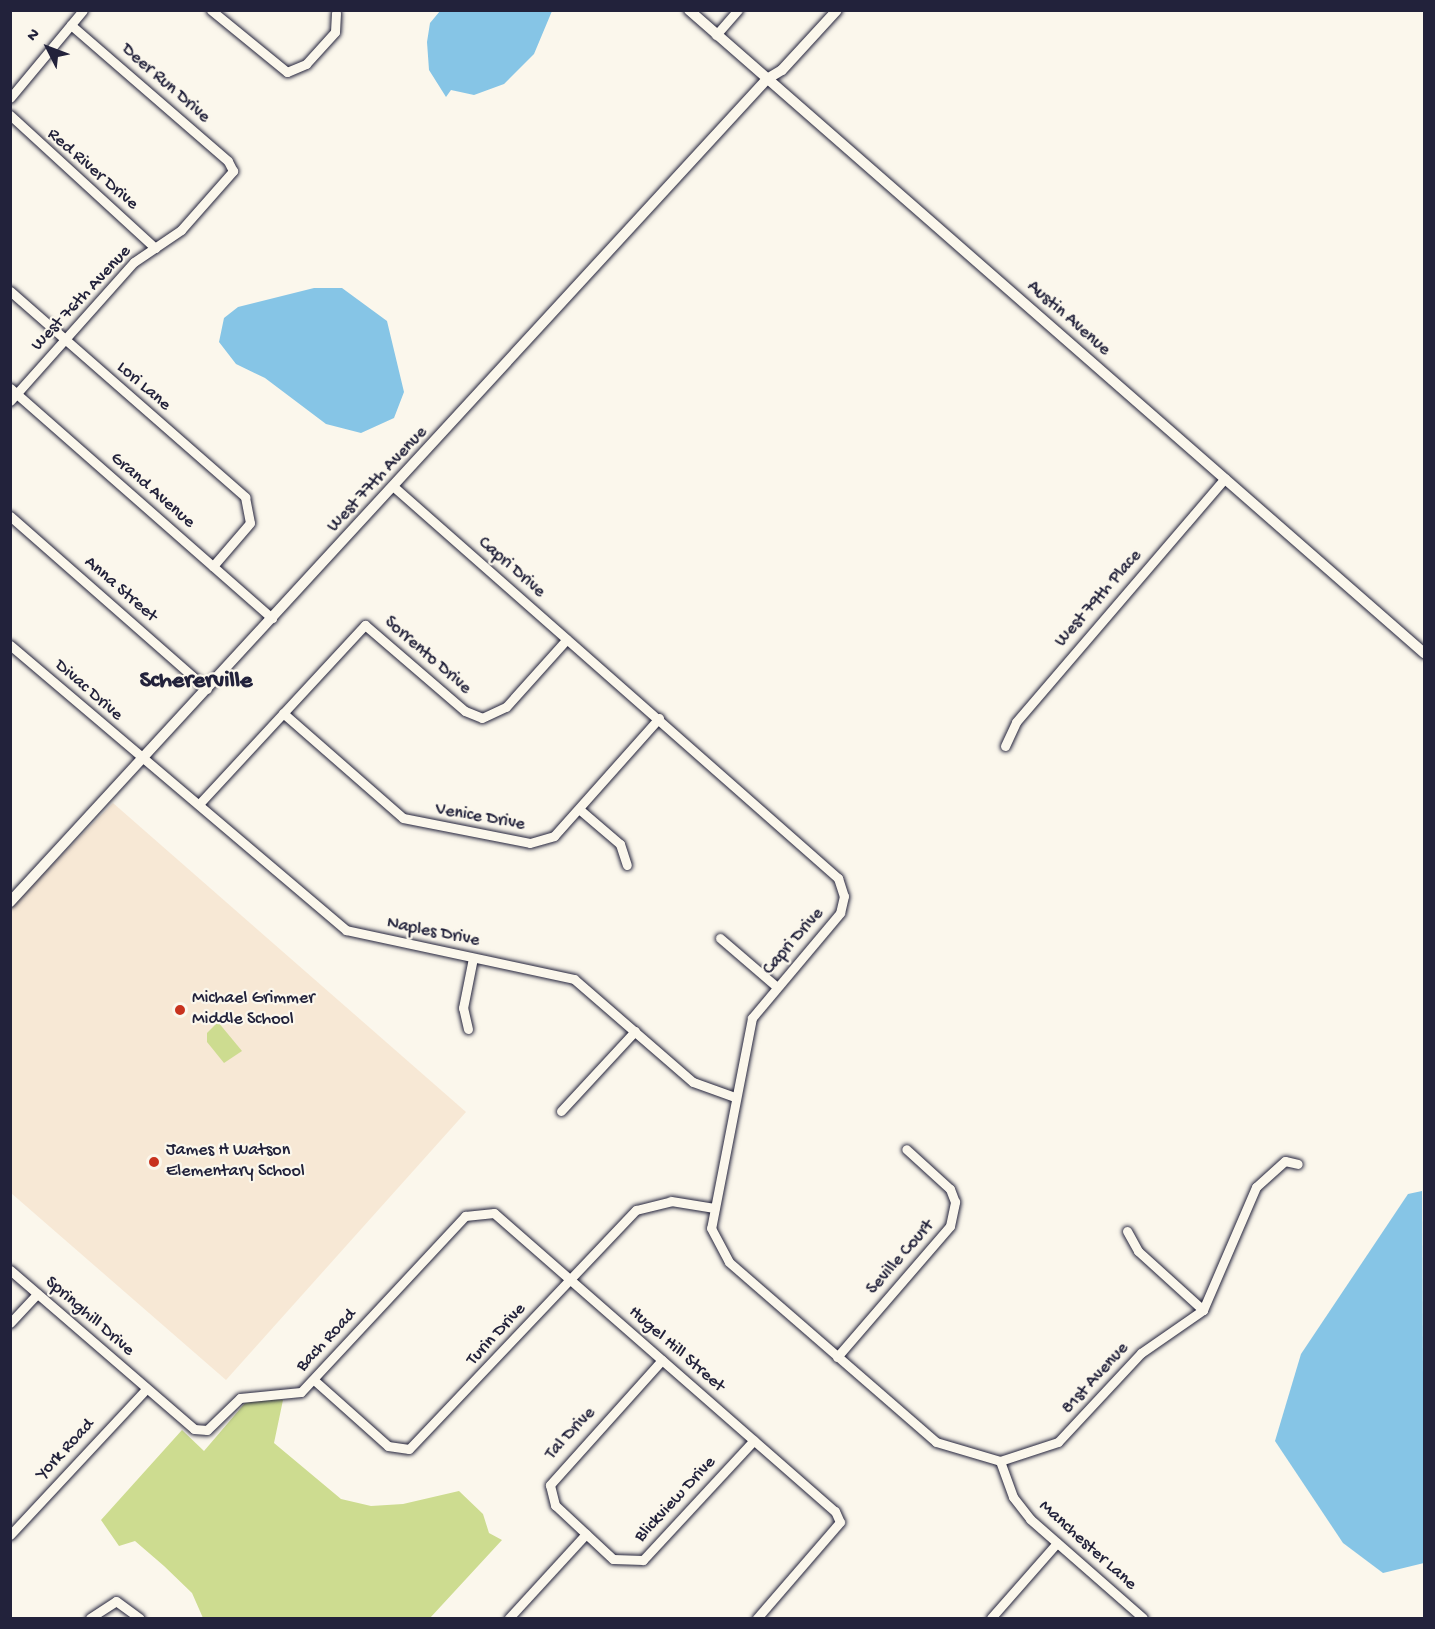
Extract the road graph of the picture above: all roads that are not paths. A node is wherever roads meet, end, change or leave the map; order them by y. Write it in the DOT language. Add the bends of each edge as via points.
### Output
graph roads {
  1 [pos="83,10"];
  2 [pos="212,10"];
  3 [pos="689,10"];
  4 [pos="738,10"];
  5 [pos="837,10"];
  6 [pos="336,12"];
  7 [pos="71,25"];
  8 [pos="716,35"];
  9 [pos="767,79"];
  10 [pos="10,98"];
  11 [pos="10,115"];
  12 [pos="233,171"];
  13 [pos="155,248"];
  14 [pos="10,291"];
  15 [pos="65,340"];
  16 [pos="13,394"];
  17 [pos="1225,478"];
  18 [pos="394,487"];
  19 [pos="10,516"];
  20 [pos="213,566"];
  21 [pos="272,618"];
  22 [pos="567,639"];
  23 [pos="10,645"];
  24 [pos="1425,653"];
  25 [pos="207,689"];
  26 [pos="283,713"];
  27 [pos="658,718"];
  28 [pos="1005,746"];
  29 [pos="147,756"];
  30 [pos="200,803"];
  31 [pos="579,809"];
  32 [pos="627,865"];
  33 [pos="10,902"];
  34 [pos="720,938"];
  35 [pos="473,958"];
  36 [pos="777,987"];
  37 [pos="468,1029"];
  38 [pos="635,1031"];
  39 [pos="735,1097"];
  40 [pos="561,1111"];
  41 [pos="906,1149"];
  42 [pos="1298,1164"];
  43 [pos="714,1208"];
  44 [pos="483,1210"];
  45 [pos="1127,1231"];
  46 [pos="10,1270"];
  47 [pos="570,1280"];
  48 [pos="37,1294"];
  49 [pos="1203,1310"];
  50 [pos="10,1323"];
  51 [pos="837,1357"];
  52 [pos="662,1360"];
  53 [pos="314,1380"];
  54 [pos="146,1389"];
  55 [pos="754,1440"];
  56 [pos="965,1455"];
  57 [pos="1000,1461"];
  58 [pos="10,1534"];
  59 [pos="586,1534"];
  60 [pos="1057,1543"];
  61 [pos="90,1618"];
  62 [pos="139,1618"];
  63 [pos="509,1618"];
  64 [pos="759,1618"];
  65 [pos="990,1618"];
  66 [pos="1143,1618"];
  1 -- 7 [label="street"];
  2 -- 6 [label="street" via="287,72 306,64 336,32"];
  3 -- 8 [label="street, Austin Avenue"];
  4 -- 8 [label="street"];
  5 -- 9 [label="street, West 77th Avenue" via="783,70"];
  7 -- 10 [label="street"];
  7 -- 12 [label="street, Deer Run Drive" via="228,161"];
  8 -- 9 [label="street, Austin Avenue"];
  9 -- 17 [label="street, Austin Avenue"];
  9 -- 18 [label="street, West 77th Avenue"];
  11 -- 13 [label="street, Red River Drive"];
  12 -- 13 [label="street, West 76th Avenue" via="181,230"];
  13 -- 15 [label="street, West 76th Avenue" via="134,262"];
  14 -- 15 [label="street, Lori Lane"];
  15 -- 16 [label="street, West 76th Avenue"];
  15 -- 20 [label="street, Lori Lane" via="245,497 250,523"];
  16 -- 20 [label="street, Grand Avenue"];
  17 -- 24 [label="street, Austin Avenue"];
  17 -- 28 [label="street, West 79th Place" via="1016,722"];
  18 -- 21 [label="street, West 77th Avenue"];
  18 -- 22 [label="street, Capri Drive"];
  19 -- 25 [label="street, Anna Street"];
  20 -- 21 [label="street, Grand Avenue"];
  21 -- 25 [label="street, West 77th Avenue"];
  22 -- 26 [label="street, Sorrento Drive" via="506,707 482,718 465,711 365,625"];
  22 -- 27 [label="street, Capri Drive"];
  23 -- 29 [label="street, Divac Drive" via="131,752"];
  25 -- 29 [label="street, West 77th Avenue"];
  26 -- 30 [label="street, Sorrento Drive"];
  26 -- 31 [label="street, Venice Drive" via="392,810 415,823 531,843 554,836"];
  27 -- 31 [label="street, Venice Drive"];
  27 -- 36 [label="street, Capri Drive" via="838,878 844,896 840,913"];
  29 -- 30 [label="street, Naples Drive"];
  29 -- 33 [label="street, West 77th Avenue"];
  30 -- 35 [label="street, Naples Drive" via="346,930"];
  31 -- 32 [label="street" via="620,844"];
  34 -- 36 [label="street"];
  35 -- 37 [label="street" via="463,1008"];
  35 -- 38 [label="street, Naples Drive" via="574,979"];
  36 -- 39 [label="street, Capri Drive" via="752,1018"];
  38 -- 39 [label="street, Naples Drive" via="693,1082"];
  38 -- 40 [label="street"];
  39 -- 43 [label="street, Capri Drive"];
  41 -- 51 [label="street, Seville Court" via="950,1189 955,1202 950,1226"];
  42 -- 49 [label="street" via="1285,1161 1256,1187"];
  43 -- 47 [label="street, Turin Drive" via="670,1201 636,1210"];
  43 -- 51 [label="street, Capri Drive" via="714,1239 729,1262"];
  44 -- 47 [label="street, Hugel Hill Street" via="494,1213"];
  44 -- 53 [label="street, Bach Road" via="465,1216"];
  45 -- 49 [label="street" via="1138,1251"];
  46 -- 48 [label="street, Springhill Drive"];
  47 -- 52 [label="street, Hugel Hill Street"];
  47 -- 53 [label="street, Turin Drive" via="409,1449 388,1446"];
  48 -- 50 [label="street"];
  48 -- 54 [label="street, Springhill Drive"];
  49 -- 57 [label="street, 81st Avenue" via="1141,1353 1058,1442"];
  51 -- 56 [label="street, Capri Drive" via="936,1442"];
  52 -- 55 [label="street, Hugel Hill Street"];
  52 -- 59 [label="street, Tal Drive" via="550,1485 555,1505"];
  53 -- 54 [label="street, Bach Road" via="291,1396 256,1393 240,1398 207,1430 194,1429"];
  54 -- 58 [label="street, York Road"];
  55 -- 59 [label="street, Blickview Drive" via="643,1560 633,1563 613,1559"];
  55 -- 64 [label="street, Hugel Hill Street" via="835,1511 840,1522"];
  56 -- 57 [label="street, 81st Avenue"];
  57 -- 60 [label="street, Manchester Lane" via="1013,1497"];
  59 -- 63 [label="street"];
  60 -- 65 [label="street"];
  60 -- 66 [label="street, Manchester Lane"];
  61 -- 62 [label="street" via="116,1601"];
}
